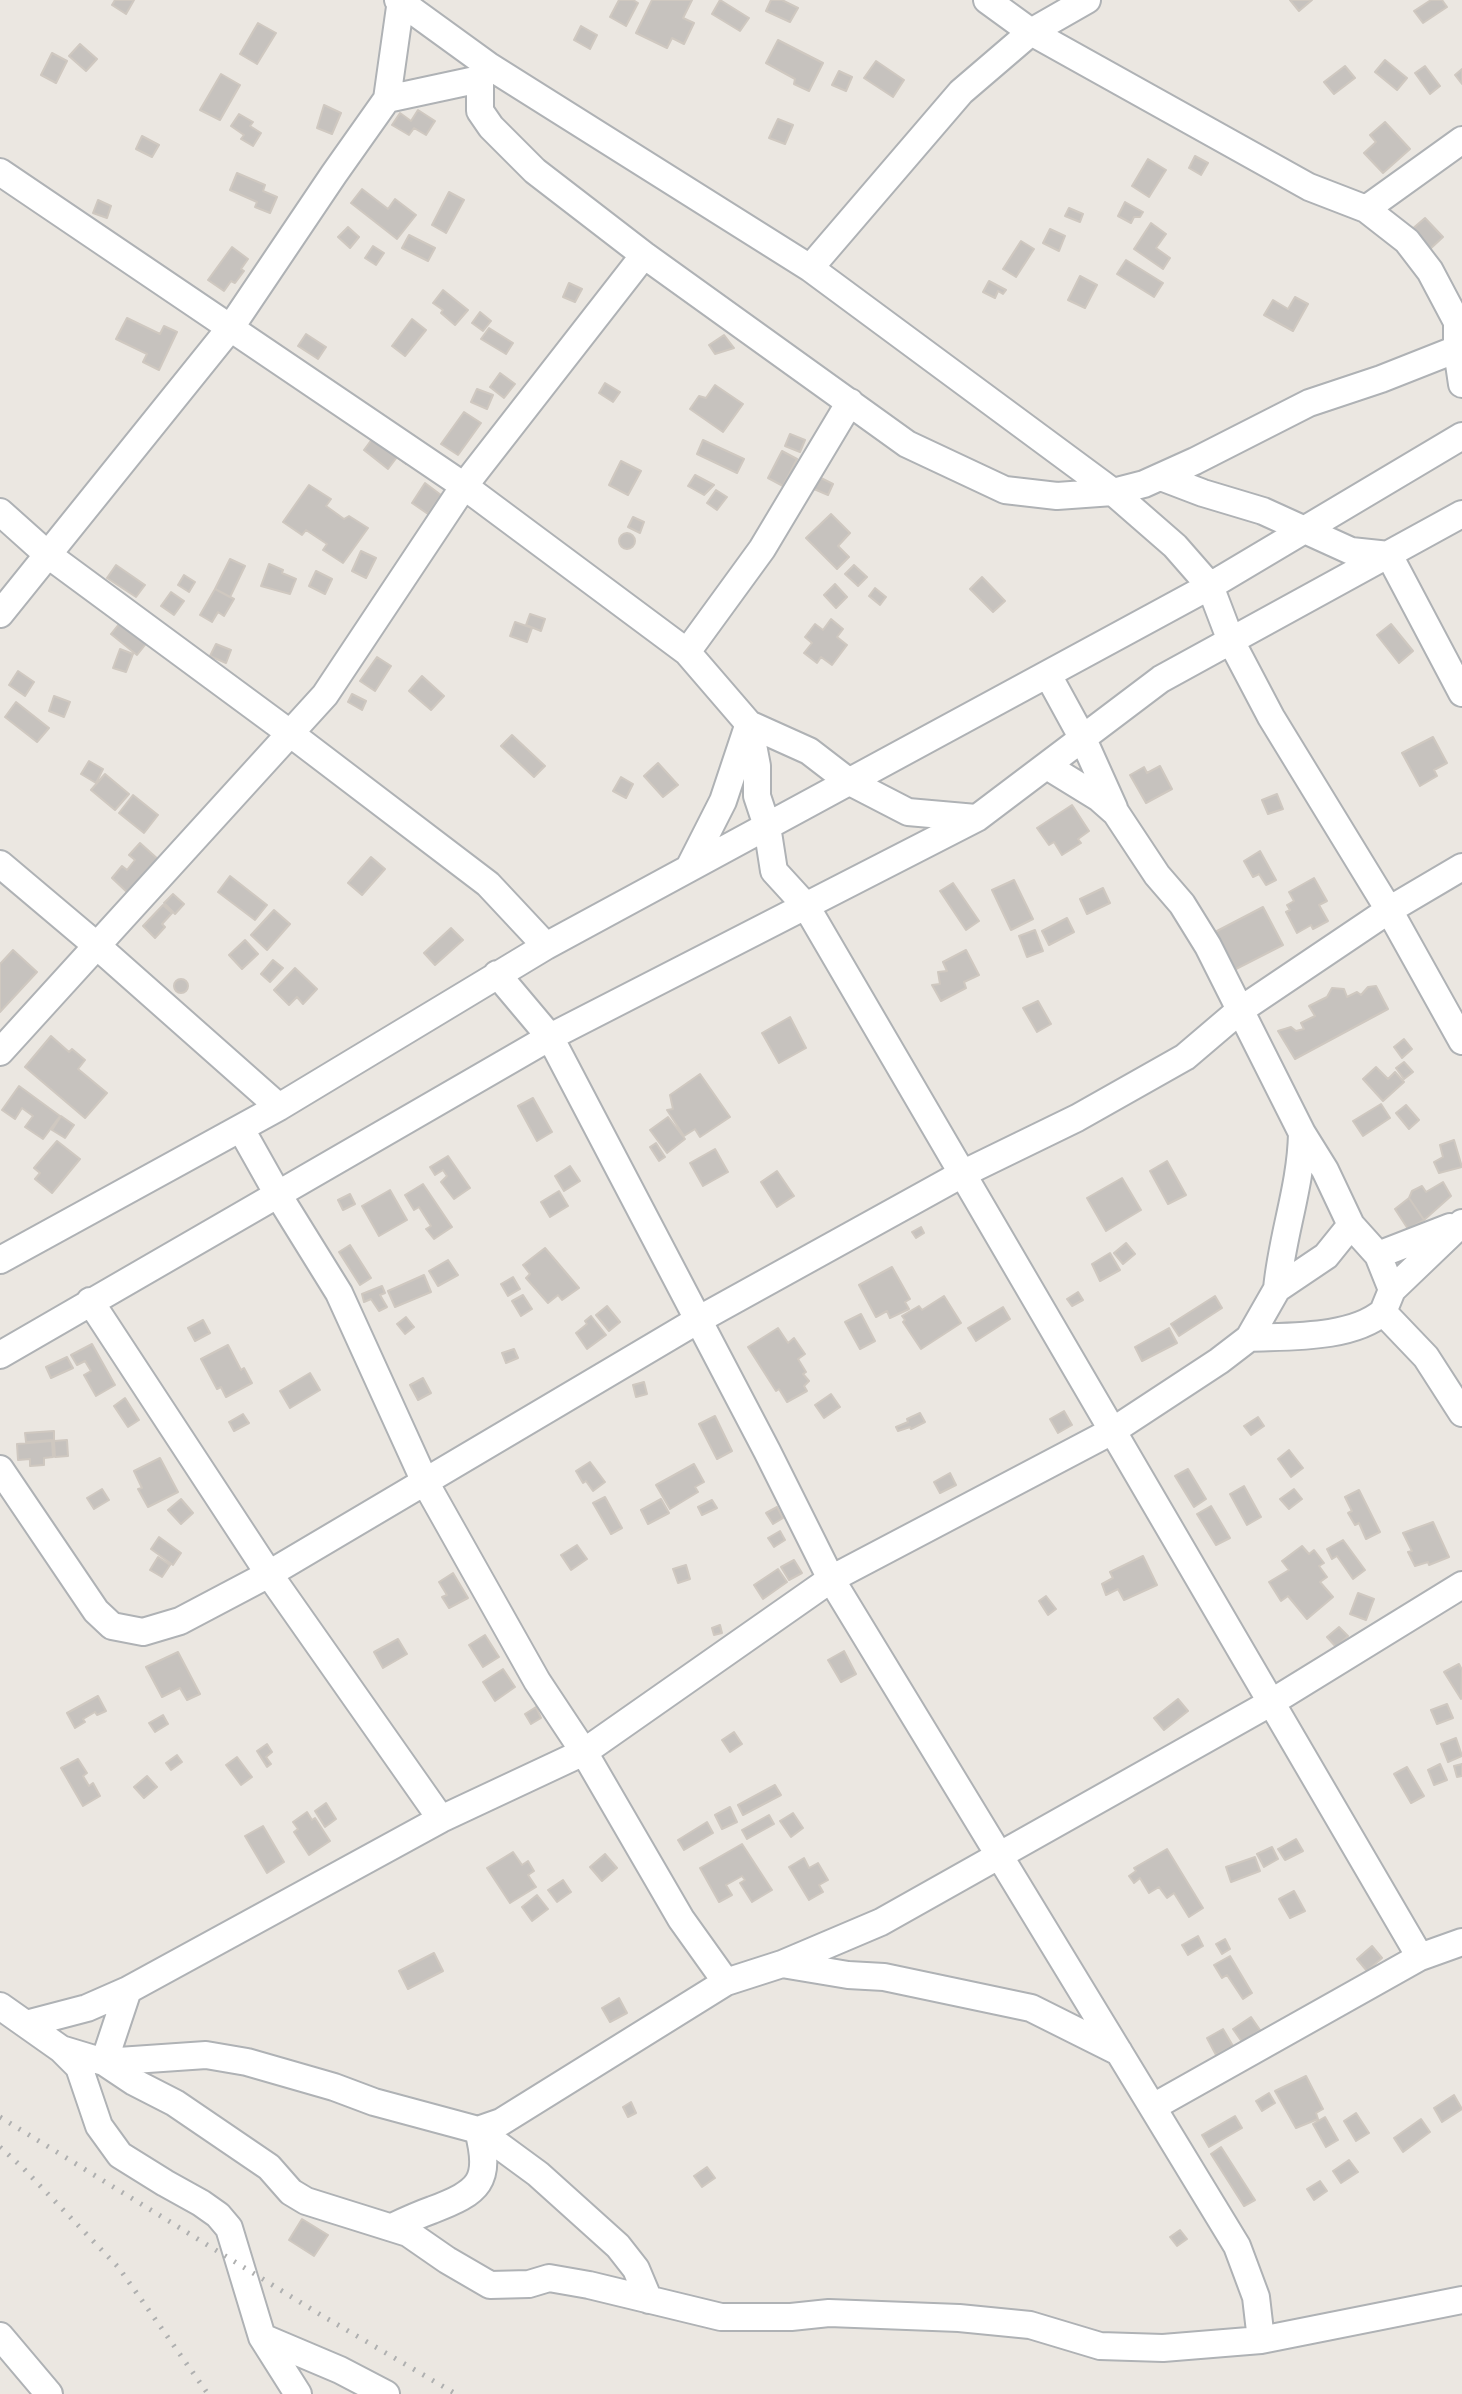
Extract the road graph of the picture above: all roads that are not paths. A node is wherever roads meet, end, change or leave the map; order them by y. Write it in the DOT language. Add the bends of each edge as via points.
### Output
graph roads {
  1 [pos="400,0"];
  2 [pos="987,0"];
  3 [pos="1087,0"];
  4 [pos="1031,33"];
  5 [pos="484,72"];
  6 [pos="387,99"];
  7 [pos="1462,140"];
  8 [pos="0,172"];
  9 [pos="1366,209"];
  10 [pos="643,255"];
  11 [pos="810,268"];
  12 [pos="231,327"];
  13 [pos="1460,348"];
  14 [pos="1462,384"];
  15 [pos="850,402"];
  16 [pos="1462,436"];
  17 [pos="1161,477"];
  18 [pos="464,486"];
  19 [pos="1113,492"];
  20 [pos="0,512"];
  21 [pos="1462,514"];
  22 [pos="1304,531"];
  23 [pos="47,554"];
  24 [pos="1389,555"];
  25 [pos="1210,586"];
  26 [pos="0,614"];
  27 [pos="1231,641"];
  28 [pos="687,652"];
  29 [pos="1048,675"];
  30 [pos="1462,693"];
  31 [pos="749,724"];
  32 [pos="291,734"];
  33 [pos="1083,739"];
  34 [pos="1047,766"];
  35 [pos="848,781"];
  36 [pos="1116,813"];
  37 [pos="977,818"];
  38 [pos="767,826"];
  39 [pos="0,864"];
  40 [pos="1462,867"];
  41 [pos="689,869"];
  42 [pos="806,906"];
  43 [pos="1389,910"];
  44 [pos="96,945"];
  45 [pos="546,946"];
  46 [pos="497,974"];
  47 [pos="1240,1011"];
  48 [pos="550,1037"];
  49 [pos="1462,1041"];
  50 [pos="0,1052"];
  51 [pos="279,1107"];
  52 [pos="241,1129"];
  53 [pos="1302,1133"];
  54 [pos="962,1174"];
  55 [pos="277,1193"];
  56 [pos="1460,1224"];
  57 [pos="1351,1225"];
  58 [pos="5,1251"];
  59 [pos="1378,1255"];
  60 [pos="1277,1289"];
  61 [pos="90,1301"];
  62 [pos="1387,1301"];
  63 [pos="698,1320"];
  64 [pos="1249,1338"];
  65 [pos="0,1355"];
  66 [pos="1462,1413"];
  67 [pos="1114,1430"];
  68 [pos="0,1469"];
  69 [pos="425,1482"];
  70 [pos="269,1574"];
  71 [pos="831,1580"];
  72 [pos="1462,1586"];
  73 [pos="1272,1702"];
  74 [pos="584,1752"];
  75 [pos="440,1819"];
  76 [pos="999,1857"];
  77 [pos="1462,1942"];
  78 [pos="1420,1957"];
  79 [pos="782,1964"];
  80 [pos="726,1982"];
  81 [pos="128,1990"];
  82 [pos="0,2006"];
  83 [pos="26,2024"];
  84 [pos="61,2049"];
  85 [pos="1119,2052"];
  86 [pos="104,2062"];
  87 [pos="1153,2107"];
  88 [pos="478,2130"];
  89 [pos="392,2227"];
  90 [pos="649,2300"];
  91 [pos="1462,2300"];
  92 [pos="0,2336"];
  93 [pos="262,2337"];
  94 [pos="1262,2340"];
  95 [pos="49,2394"];
  96 [pos="298,2394"];
  97 [pos="386,2394"];
  1 -- 5 [label="street"];
  1 -- 6 [label="street"];
  2 -- 4 [label="street"];
  3 -- 4 [label="street"];
  4 -- 9 [label="street" via="1297,180"];
  4 -- 11 [label="street" via="961,92"];
  5 -- 6 [label="street"];
  5 -- 10 [label="street" via="480,111 491,127 535,171"];
  5 -- 11 [label="street"];
  6 -- 12 [label="street"];
  7 -- 9 [label="street"];
  8 -- 12 [label="street"];
  9 -- 13 [label="street" via="1407,241 1430,271 1457,322"];
  10 -- 15 [label="street"];
  10 -- 18 [label="street"];
  11 -- 19 [label="street"];
  12 -- 18 [label="street"];
  12 -- 23 [label="street"];
  13 -- 14 [label="street"];
  13 -- 17 [label="street" via="1309,403"];
  15 -- 19 [label="street" via="907,444 1006,490 1058,496"];
  15 -- 28 [label="street" via="762,549"];
  16 -- 22 [label="street"];
  17 -- 19 [label="street"];
  17 -- 22 [label="street" via="1263,511"];
  18 -- 28 [label="street"];
  18 -- 32 [label="street" via="326,695"];
  19 -- 25 [label="street" via="1175,546"];
  20 -- 23 [label="street"];
  21 -- 24 [label="street"];
  22 -- 24 [label="street" via="1351,551"];
  22 -- 25 [label="street"];
  23 -- 26 [label="street"];
  23 -- 32 [label="street"];
  24 -- 27 [label="street"];
  24 -- 30 [label="street"];
  25 -- 27 [label="street"];
  25 -- 29 [label="street"];
  27 -- 33 [label="street" via="1161,679"];
  27 -- 43 [label="street" via="1270,717"];
  28 -- 31 [label="street"];
  29 -- 33 [label="street"];
  29 -- 35 [label="street"];
  31 -- 35 [label="street" via="809,751"];
  31 -- 38 [label="street" via="757,796"];
  31 -- 41 [label="street" via="723,800"];
  32 -- 44 [label="street"];
  32 -- 45 [label="street" via="488,884"];
  33 -- 34 [label="street"];
  33 -- 36 [label="street"];
  34 -- 36 [label="street"];
  34 -- 37 [label="street"];
  35 -- 37 [label="street" via="908,812"];
  35 -- 38 [label="street"];
  36 -- 47 [label="street" via="1182,904"];
  37 -- 42 [label="street"];
  38 -- 41 [label="street"];
  38 -- 42 [label="street" via="774,871"];
  39 -- 44 [label="street"];
  40 -- 43 [label="street"];
  41 -- 45 [label="street"];
  42 -- 48 [label="street"];
  42 -- 54 [label="street"];
  43 -- 47 [label="street"];
  43 -- 49 [label="street"];
  44 -- 50 [label="street"];
  44 -- 51 [label="street"];
  45 -- 46 [label="street"];
  46 -- 48 [label="street"];
  46 -- 51 [label="street"];
  47 -- 53 [label="street"];
  47 -- 54 [label="street" via="1185,1057 1077,1118"];
  48 -- 55 [label="street"];
  48 -- 63 [label="street"];
  51 -- 52 [label="street"];
  52 -- 55 [label="street"];
  52 -- 58 [label="street"];
  53 -- 57 [label="street"];
  53 -- 60 [label="street" via="1301,1164"];
  54 -- 63 [label="street"];
  54 -- 67 [label="street"];
  55 -- 61 [label="street"];
  55 -- 69 [label="street" via="340,1293"];
  56 -- 59 [label="street"];
  56 -- 62 [label="street"];
  57 -- 59 [label="street"];
  57 -- 60 [label="street" via="1326,1256"];
  59 -- 62 [label="street"];
  60 -- 64 [label="street"];
  61 -- 65 [label="street"];
  61 -- 70 [label="street"];
  62 -- 64 [label="street" via="1373,1320 1334,1332"];
  62 -- 66 [label="street"];
  63 -- 69 [label="street"];
  63 -- 71 [label="street"];
  64 -- 67 [label="street"];
  67 -- 71 [label="street"];
  67 -- 73 [label="street"];
  68 -- 70 [label="street" via="96,1611 112,1626 143,1632 180,1621"];
  69 -- 70 [label="street"];
  69 -- 74 [label="street" via="537,1681"];
  70 -- 75 [label="street"];
  71 -- 74 [label="street"];
  71 -- 76 [label="street"];
  72 -- 73 [label="street"];
  73 -- 76 [label="street"];
  73 -- 78 [label="street"];
  74 -- 75 [label="street"];
  74 -- 80 [label="street" via="681,1919"];
  75 -- 81 [label="street"];
  76 -- 79 [label="street" via="881,1922"];
  76 -- 85 [label="street"];
  77 -- 78 [label="street"];
  78 -- 87 [label="street"];
  79 -- 80 [label="street"];
  79 -- 85 [label="street" via="895,1979 1031,2008"];
  80 -- 88 [label="street" via="512,2116"];
  81 -- 83 [label="street" via="87,2008"];
  81 -- 86 [label="street"];
  82 -- 83 [label="street"];
  83 -- 84 [label="street"];
  84 -- 86 [label="street"];
  84 -- 93 [label="street" via="79,2067 99,2126 121,2155 201,2203 229,2228"];
  85 -- 87 [label="street"];
  86 -- 88 [label="street" via="206,2055 258,2065"];
  86 -- 89 [label="street" via="175,2103 269,2168 306,2201"];
  87 -- 94 [label="street" via="1237,2246 1256,2297"];
  88 -- 89 [label="street" via="484,2153 475,2187 462,2198"];
  88 -- 90 [label="street" via="538,2174 618,2246 636,2269"];
  89 -- 90 [label="street" via="490,2285 529,2284 549,2278"];
  90 -- 94 [label="street" via="722,2317 829,2314 1030,2325 1100,2346 1163,2348"];
  91 -- 94 [label="street"];
  92 -- 95 [label="street"];
  93 -- 96 [label="street"];
  93 -- 97 [label="street"];
}
